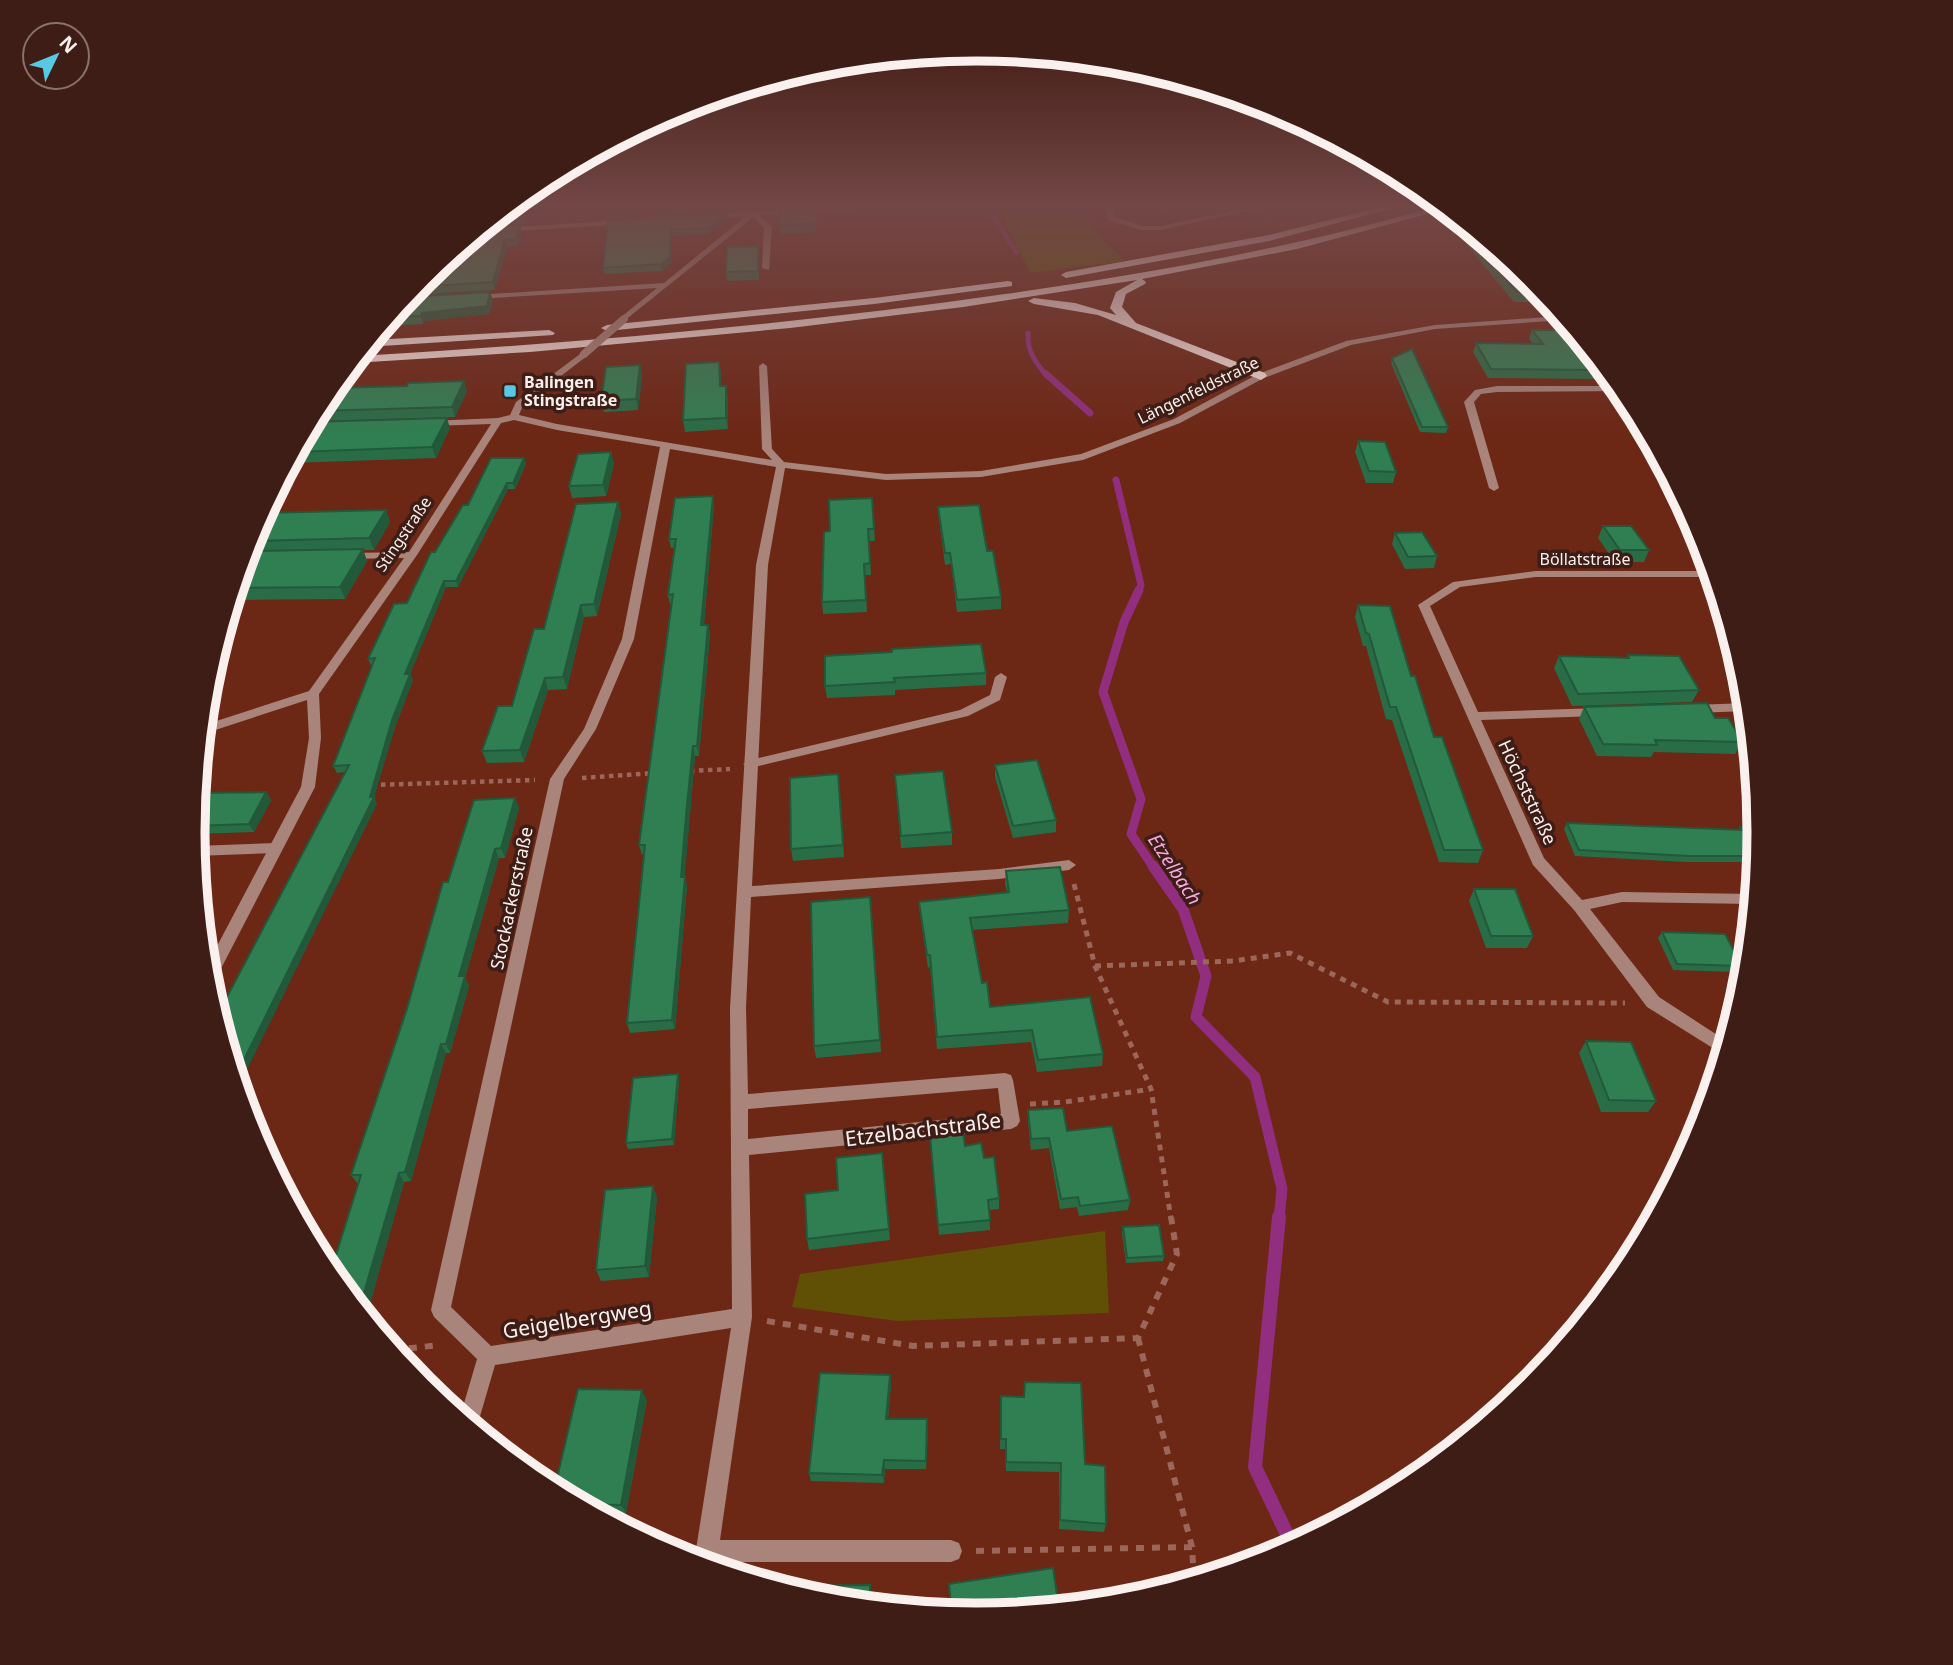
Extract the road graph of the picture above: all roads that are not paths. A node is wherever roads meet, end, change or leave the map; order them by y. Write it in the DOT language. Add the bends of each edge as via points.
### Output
graph roads {
  1 [pos="668,283"];
  2 [pos="1019,283"];
  3 [pos="1098,283"];
  4 [pos="1144,283"];
  5 [pos="665,285"];
  6 [pos="459,298"];
  7 [pos="966,303"];
  8 [pos="1551,319"];
  9 [pos="1132,324"];
  10 [pos="593,329"];
  11 [pos="566,332"];
  12 [pos="381,343"];
  13 [pos="368,359"];
  14 [pos="763,366"];
  15 [pos="1261,376"];
  16 [pos="1607,389"];
  17 [pos="514,416"];
  18 [pos="498,421"];
  19 [pos="417,424"];
  20 [pos="666,444"];
  21 [pos="781,465"];
  22 [pos="1494,488"];
  23 [pos="412,555"];
  24 [pos="329,556"];
  25 [pos="1703,574"];
  26 [pos="1457,584"];
  27 [pos="1001,677"];
  28 [pos="313,694"];
  29 [pos="1737,707"];
  30 [pos="1679,709"];
  31 [pos="1610,711"];
  32 [pos="1472,716"];
  33 [pos="213,727"];
  34 [pos="750,766"];
  35 [pos="276,848"];
  36 [pos="206,850"];
  37 [pos="1069,865"];
  38 [pos="744,892"];
  39 [pos="1744,899"];
  40 [pos="1579,906"];
  41 [pos="216,959"];
  42 [pos="1718,1044"];
  43 [pos="740,1102"];
  44 [pos="741,1148"];
  45 [pos="742,1317"];
  46 [pos="488,1356"];
  47 [pos="471,1414"];
  48 [pos="951,1551"];
  49 [pos="707,1555"];
  50 [pos="715,1558"];
  1 -- 5 [label="street"];
  2 -- 10 [label="highway"];
  3 -- 7 [label="highway"];
  4 -- 9 [label="highway" via="1121,292 1116,308"];
  5 -- 6 [label="street"];
  5 -- 17 [label="street, bridge" via="519,404"];
  7 -- 9 [label="highway" via="1052,302"];
  7 -- 13 [label="highway" via="827,322"];
  8 -- 15 [label="street, Längenfeldstraße" via="1448,326 1349,343"];
  9 -- 15 [label="highway"];
  11 -- 12 [label="highway"];
  14 -- 21 [label="street" via="767,449"];
  15 -- 21 [label="street, Längenfeldstraße" via="1177,421 1083,457 981,474 886,477"];
  16 -- 22 [label="street" via="1478,392 1469,402"];
  17 -- 18 [label="street"];
  17 -- 20 [label="street, Längenfeldstraße" via="557,428"];
  18 -- 19 [label="street"];
  18 -- 23 [label="street, Stingstraße"];
  20 -- 21 [label="street, Längenfeldstraße"];
  20 -- 46 [label="street, Stockackerstraße" via="628,639 590,730 557,779 442,1311"];
  21 -- 34 [label="street" via="762,565"];
  23 -- 24 [label="street"];
  23 -- 28 [label="street, Stingstraße"];
  25 -- 26 [label="street, Böllatstraße" via="1536,574"];
  26 -- 32 [label="street, Höchststraße" via="1424,605"];
  27 -- 34 [label="street" via="996,697 964,713"];
  28 -- 33 [label="street"];
  28 -- 35 [label="street" via="315,738 308,787"];
  29 -- 30 [label="street"];
  31 -- 32 [label="street"];
  32 -- 40 [label="street, Höchststraße" via="1538,861"];
  34 -- 38 [label="street"];
  35 -- 36 [label="street"];
  35 -- 41 [label="street"];
  37 -- 38 [label="street"];
  38 -- 43 [label="street" via="738,1008"];
  39 -- 40 [label="street" via="1622,897"];
  40 -- 42 [label="street, Höchststraße" via="1653,1002"];
  43 -- 44 [label="street"];
  43 -- 44 [label="street, Etzelbachstraße" via="1005,1080 1011,1121"];
  44 -- 45 [label="street"];
  45 -- 46 [label="street, Geigelbergweg"];
  45 -- 49 [label="street"];
  46 -- 47 [label="street, Geigelbergweg"];
  48 -- 50 [label="street"];
}
